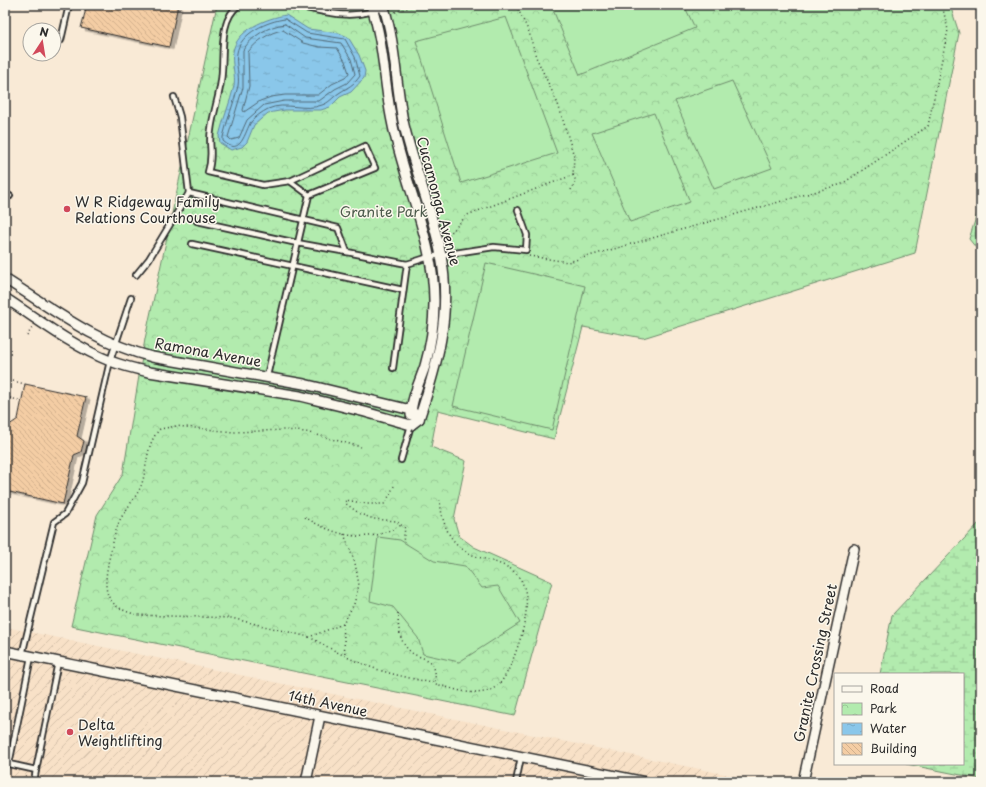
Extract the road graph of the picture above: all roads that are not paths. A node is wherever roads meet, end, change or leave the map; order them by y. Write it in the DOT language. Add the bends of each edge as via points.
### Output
graph roads {
  1 [pos="69,5"];
  2 [pos="239,5"];
  3 [pos="292,5"];
  4 [pos="385,6"];
  5 [pos="372,8"];
  6 [pos="62,40"];
  7 [pos="174,97"];
  8 [pos="290,181"];
  9 [pos="189,193"];
  10 [pos="309,195"];
  11 [pos="518,210"];
  12 [pos="303,219"];
  13 [pos="197,221"];
  14 [pos="298,243"];
  15 [pos="192,244"];
  16 [pos="347,252"];
  17 [pos="441,255"];
  18 [pos="429,257"];
  19 [pos="407,264"];
  20 [pos="292,267"];
  21 [pos="136,274"];
  22 [pos="5,279"];
  23 [pos="403,290"];
  24 [pos="5,298"];
  25 [pos="131,298"];
  26 [pos="115,346"];
  27 [pos="110,361"];
  28 [pos="393,368"];
  29 [pos="266,376"];
  30 [pos="411,410"];
  31 [pos="419,419"];
  32 [pos="411,425"];
  33 [pos="401,460"];
  34 [pos="854,549"];
  35 [pos="5,651"];
  36 [pos="22,655"];
  37 [pos="31,656"];
  38 [pos="58,662"];
  39 [pos="320,716"];
  40 [pos="521,757"];
  41 [pos="36,770"];
  42 [pos="34,782"];
  43 [pos="306,782"];
  44 [pos="516,782"];
  45 [pos="645,782"];
  46 [pos="803,782"];
  1 -- 6 [label="lane"];
  2 -- 8 [label="lane" via="229,19 223,41 221,82 210,131 212,161 208,172 263,185"];
  3 -- 5 [label="lane" via="339,15 357,16"];
  4 -- 5 [label="lane"];
  4 -- 17 [label="street, Cucamonga Avenue" via="403,121"];
  5 -- 18 [label="street, Cucamonga Avenue" via="392,121"];
  7 -- 9 [label="lane" via="180,117"];
  8 -- 10 [label="lane"];
  8 -- 10 [label="lane" via="365,146 375,168"];
  9 -- 12 [label="lane"];
  9 -- 21 [label="lane" via="149,259"];
  10 -- 12 [label="lane"];
  11 -- 17 [label="lane" via="527,235 526,250 494,247"];
  12 -- 14 [label="lane"];
  12 -- 16 [label="lane" via="338,228"];
  13 -- 14 [label="lane"];
  14 -- 16 [label="lane"];
  14 -- 20 [label="lane"];
  15 -- 20 [label="lane"];
  16 -- 19 [label="lane"];
  17 -- 18 [label="lane"];
  17 -- 31 [label="street, Cucamonga Avenue" via="444,302 441,347"];
  18 -- 19 [label="lane"];
  18 -- 30 [label="street, Cucamonga Avenue" via="434,280 433,324 425,364"];
  19 -- 23 [label="lane"];
  20 -- 23 [label="lane"];
  20 -- 29 [label="lane"];
  22 -- 26 [label="street, Ramona Avenue" via="78,327"];
  23 -- 28 [label="lane"];
  24 -- 27 [label="street" via="71,341"];
  25 -- 26 [label="lane"];
  26 -- 27 [label="lane"];
  26 -- 29 [label="street, Ramona Avenue" via="152,357"];
  27 -- 32 [label="street" via="149,372 300,396"];
  27 -- 36 [label="lane" via="82,483 64,514 54,522"];
  29 -- 30 [label="street, Ramona Avenue"];
  30 -- 31 [label="street"];
  30 -- 32 [label="street, Cucamonga Avenue"];
  31 -- 32 [label="street"];
  32 -- 33 [label="lane"];
  34 -- 46 [label="street, Granite Crossing Street"];
  35 -- 36 [label="street, 14th Avenue"];
  36 -- 37 [label="street, 14th Avenue"];
  37 -- 38 [label="street, 14th Avenue"];
  37 -- 41 [label="lane" via="9,764"];
  38 -- 39 [label="street, 14th Avenue"];
  38 -- 41 [label="lane"];
  39 -- 40 [label="street, 14th Avenue"];
  39 -- 43 [label="street"];
  40 -- 44 [label="lane"];
  40 -- 45 [label="street, 14th Avenue"];
  41 -- 42 [label="lane"];
}
